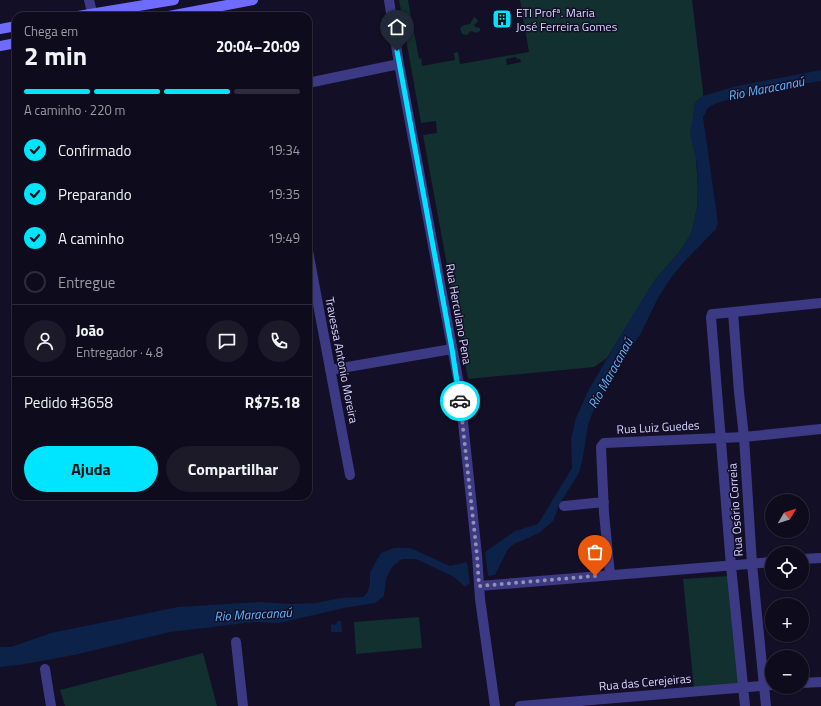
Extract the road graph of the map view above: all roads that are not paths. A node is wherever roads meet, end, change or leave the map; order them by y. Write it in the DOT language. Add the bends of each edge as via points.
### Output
graph roads {
  1 [pos="89,0"];
  2 [pos="174,0"];
  3 [pos="253,0"];
  4 [pos="389,0"];
  5 [pos="91,12"];
  6 [pos="108,12"];
  7 [pos="202,12"];
  8 [pos="12,27"];
  9 [pos="0,29"];
  10 [pos="12,44"];
  11 [pos="0,46"];
  12 [pos="399,64"];
  13 [pos="312,82"];
  14 [pos="312,273"];
  15 [pos="821,303"];
  16 [pos="733,312"];
  17 [pos="452,349"];
  18 [pos="330,370"];
  19 [pos="821,429"];
  20 [pos="721,437"];
  21 [pos="744,437"];
  22 [pos="350,475"];
  23 [pos="604,502"];
  24 [pos="564,506"];
  25 [pos="821,558"];
  26 [pos="809,559"];
  27 [pos="765,563"];
  28 [pos="752,564"];
  29 [pos="731,566"];
  30 [pos="610,575"];
  31 [pos="479,583"];
  32 [pos="236,642"];
  33 [pos="765,662"];
  34 [pos="45,669"];
  35 [pos="821,682"];
  36 [pos="809,683"];
  37 [pos="765,685"];
  38 [pos="743,687"];
  39 [pos="767,694"];
  40 [pos="51,706"];
  41 [pos="243,706"];
  42 [pos="495,706"];
  43 [pos="520,706"];
  44 [pos="745,706"];
  45 [pos="766,706"];
  1 -- 5 [label="street"];
  2 -- 6 [label="main road"];
  3 -- 7 [label="main road"];
  4 -- 12 [label="street, Rua Herculano Pena"];
  8 -- 9 [label="main road"];
  10 -- 11 [label="main road"];
  12 -- 13 [label="street"];
  12 -- 17 [label="street, Rua Herculano Pena"];
  14 -- 18 [label="street, Travessa Antonio Moreira"];
  15 -- 16 [label="street"];
  16 -- 20 [label="street, Rua Osório Correia" via="712,314 711,317"];
  16 -- 21 [label="street, Rua Osório Correia"];
  17 -- 18 [label="street"];
  17 -- 31 [label="street, Rua Herculano Pena"];
  18 -- 22 [label="street, Travessa Antonio Moreira"];
  19 -- 21 [label="street, Rua Luiz Guedes"];
  20 -- 21 [label="street, Rua Luiz Guedes"];
  20 -- 23 [label="street, Rua Luiz Guedes" via="604,444 601,447"];
  20 -- 29 [label="street, Rua Osório Correia"];
  21 -- 28 [label="street, Rua Osório Correia"];
  23 -- 24 [label="street"];
  23 -- 30 [label="street, Rua Luiz Guedes"];
  25 -- 26 [label="street"];
  27 -- 28 [label="street"];
  28 -- 29 [label="street"];
  28 -- 33 [label="street, Rua Osório Correia"];
  29 -- 30 [label="street"];
  29 -- 38 [label="street, Rua Osório Correia"];
  30 -- 31 [label="street"];
  31 -- 42 [label="street, Rua Herculano Pena"];
  32 -- 41 [label="street"];
  34 -- 40 [label="street"];
  35 -- 36 [label="street"];
  37 -- 38 [label="street, Rua das Cerejeiras"];
  38 -- 43 [label="street, Rua das Cerejeiras"];
  38 -- 44 [label="street, Rua Osório Correia"];
  39 -- 45 [label="street, Rua Osório Correia"];
}
